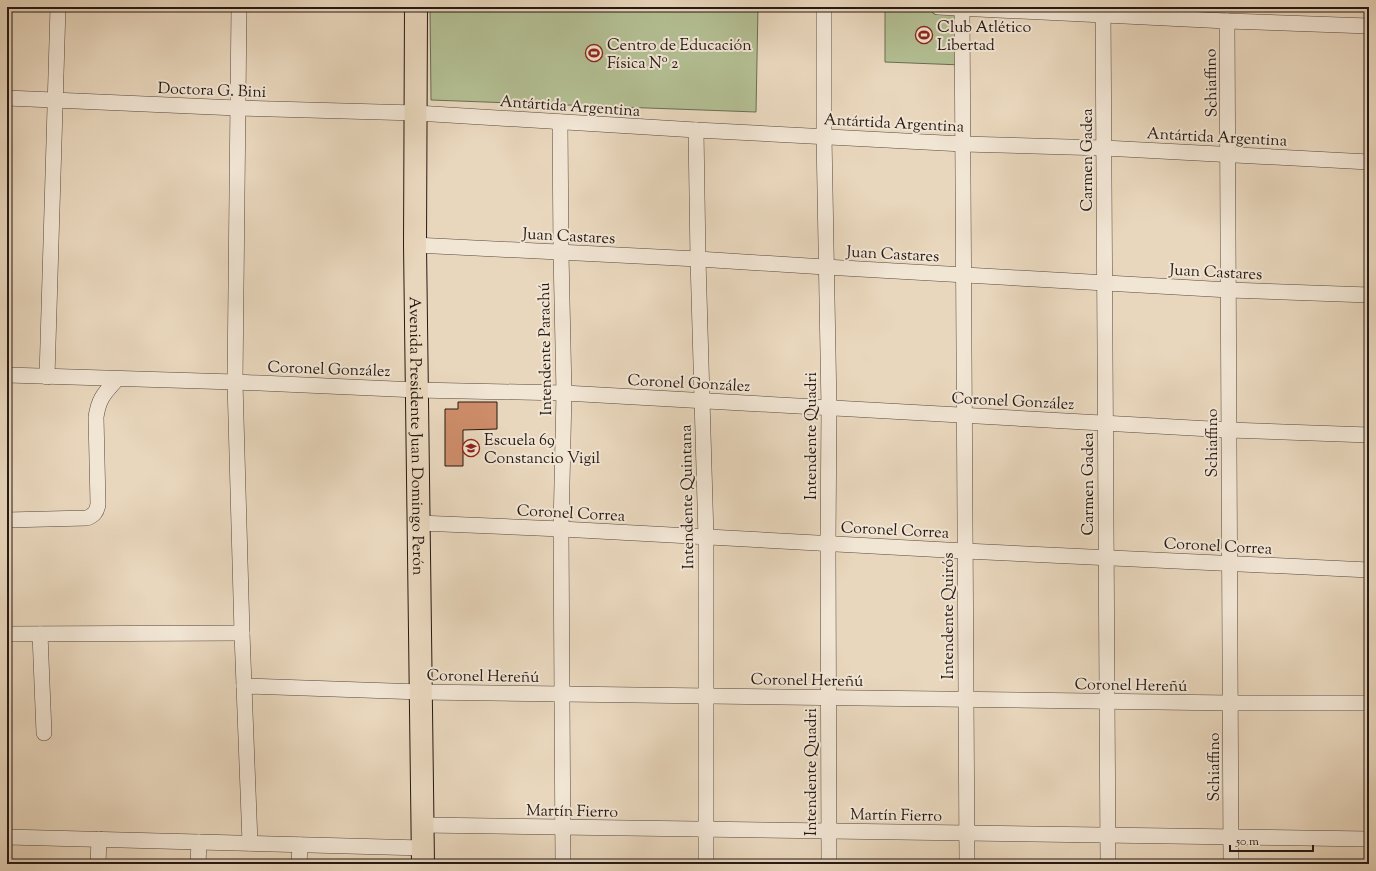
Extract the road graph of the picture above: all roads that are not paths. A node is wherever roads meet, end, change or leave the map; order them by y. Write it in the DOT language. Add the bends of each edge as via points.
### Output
graph roads {
  1 [pos="58,7"];
  2 [pos="239,7"];
  3 [pos="416,7"];
  4 [pos="824,7"];
  5 [pos="938,7"];
  6 [pos="962,8"];
  7 [pos="1103,11"];
  8 [pos="1227,21"];
  9 [pos="1369,26"];
  10 [pos="7,98"];
  11 [pos="56,100"];
  12 [pos="237,108"];
  13 [pos="416,113"];
  14 [pos="560,122"];
  15 [pos="696,130"];
  16 [pos="824,136"];
  17 [pos="963,144"];
  18 [pos="1104,148"];
  19 [pos="1229,155"];
  20 [pos="1369,162"];
  21 [pos="415,245"];
  22 [pos="561,253"];
  23 [pos="698,259"];
  24 [pos="825,268"];
  25 [pos="964,275"];
  26 [pos="1104,283"];
  27 [pos="1229,290"];
  28 [pos="1369,295"];
  29 [pos="7,375"];
  30 [pos="47,376"];
  31 [pos="117,379"];
  32 [pos="235,382"];
  33 [pos="417,390"];
  34 [pos="564,393"];
  35 [pos="702,401"];
  36 [pos="829,408"];
  37 [pos="965,415"];
  38 [pos="1105,424"];
  39 [pos="1229,430"];
  40 [pos="1369,435"];
  41 [pos="7,520"];
  42 [pos="419,523"];
  43 [pos="561,529"];
  44 [pos="706,538"];
  45 [pos="828,543"];
  46 [pos="965,551"];
  47 [pos="1106,557"];
  48 [pos="1230,564"];
  49 [pos="1369,570"];
  50 [pos="242,633"];
  51 [pos="7,634"];
  52 [pos="40,634"];
  53 [pos="244,686"];
  54 [pos="421,692"];
  55 [pos="562,694"];
  56 [pos="706,696"];
  57 [pos="828,698"];
  58 [pos="966,700"];
  59 [pos="1107,701"];
  60 [pos="1230,703"];
  61 [pos="1369,703"];
  62 [pos="44,733"];
  63 [pos="422,825"];
  64 [pos="563,828"];
  65 [pos="706,830"];
  66 [pos="829,831"];
  67 [pos="967,833"];
  68 [pos="1107,835"];
  69 [pos="7,837"];
  70 [pos="1231,837"];
  71 [pos="1369,838"];
  72 [pos="99,839"];
  73 [pos="199,842"];
  74 [pos="250,843"];
  75 [pos="300,845"];
  76 [pos="423,856"];
  77 [pos="98,864"];
  78 [pos="198,864"];
  79 [pos="299,864"];
  80 [pos="563,864"];
  81 [pos="706,864"];
  82 [pos="829,864"];
  83 [pos="967,864"];
  84 [pos="1108,864"];
  85 [pos="1231,864"];
  1 -- 11 [label="street"];
  2 -- 12 [label="street"];
  3 -- 13 [label="highway, Avenida Presidente Juan Domingo Perón"];
  4 -- 16 [label="street, Intendente Quadri"];
  5 -- 6 [label="street"];
  6 -- 7 [label="street"];
  6 -- 17 [label="street, Intendente Quirós"];
  7 -- 8 [label="street"];
  7 -- 18 [label="street, Carmen Gadea"];
  8 -- 9 [label="street"];
  8 -- 19 [label="street, Schiaffino"];
  10 -- 11 [label="street, Doctora G. Bini"];
  11 -- 12 [label="street, Doctora G. Bini"];
  11 -- 30 [label="street"];
  12 -- 13 [label="street, Doctora G. Bini"];
  12 -- 32 [label="street"];
  13 -- 14 [label="street, Antártida Argentina"];
  13 -- 21 [label="highway, Avenida Presidente Juan Domingo Perón"];
  14 -- 15 [label="street, Antártida Argentina"];
  14 -- 22 [label="street, Intendente Parachú"];
  15 -- 16 [label="street, Antártida Argentina"];
  15 -- 23 [label="street, Intendente Quintana"];
  16 -- 17 [label="street, Antártida Argentina"];
  16 -- 24 [label="street, Intendente Quadri"];
  17 -- 18 [label="street, Antártida Argentina"];
  17 -- 25 [label="street, Intendente Quirós"];
  18 -- 19 [label="street, Antártida Argentina"];
  18 -- 26 [label="street, Carmen Gadea"];
  19 -- 20 [label="street, Antártida Argentina"];
  19 -- 27 [label="street, Schiaffino"];
  21 -- 22 [label="street, Juan Castares"];
  21 -- 33 [label="highway, Avenida Presidente Juan Domingo Perón"];
  22 -- 23 [label="street, Juan Castares"];
  22 -- 34 [label="street, Intendente Parachú"];
  23 -- 24 [label="street, Juan Castares"];
  23 -- 35 [label="street, Intendente Quintana"];
  24 -- 25 [label="street, Juan Castares"];
  24 -- 36 [label="street, Intendente Quadri"];
  25 -- 26 [label="street, Juan Castares"];
  25 -- 37 [label="street, Intendente Quirós"];
  26 -- 27 [label="street, Juan Castares"];
  26 -- 38 [label="street, Carmen Gadea"];
  27 -- 28 [label="street, Juan Castares"];
  27 -- 39 [label="street, Schiaffino"];
  29 -- 30 [label="street, Coronel González"];
  30 -- 31 [label="street, Coronel González"];
  31 -- 32 [label="street, Coronel González"];
  31 -- 41 [label="street" via="100,399 97,407 97,510 87,518"];
  32 -- 33 [label="street, Coronel González"];
  32 -- 50 [label="street"];
  33 -- 34 [label="street, Coronel González"];
  33 -- 42 [label="highway, Avenida Presidente Juan Domingo Perón"];
  34 -- 35 [label="street, Coronel González"];
  34 -- 43 [label="street, Intendente Parachú"];
  35 -- 36 [label="street, Coronel González"];
  35 -- 44 [label="street, Intendente Quintana"];
  36 -- 37 [label="street, Coronel González"];
  36 -- 45 [label="street, Intendente Quadri"];
  37 -- 38 [label="street, Coronel González"];
  37 -- 46 [label="street, Intendente Quirós"];
  38 -- 39 [label="street, Coronel González"];
  38 -- 47 [label="street, Carmen Gadea"];
  39 -- 40 [label="street, Coronel González"];
  39 -- 48 [label="street, Schiaffino"];
  42 -- 43 [label="street, Coronel Correa"];
  42 -- 54 [label="highway, Avenida Presidente Juan Domingo Perón"];
  43 -- 44 [label="street, Coronel Correa"];
  43 -- 55 [label="street, Intendente Parachú"];
  44 -- 45 [label="street, Coronel Correa"];
  44 -- 56 [label="street, Intendente Quintana"];
  45 -- 46 [label="street, Coronel Correa"];
  45 -- 57 [label="street, Intendente Quadri"];
  46 -- 47 [label="street, Coronel Correa"];
  46 -- 58 [label="street, Intendente Quirós"];
  47 -- 48 [label="street, Coronel Correa"];
  47 -- 59 [label="street, Carmen Gadea"];
  48 -- 49 [label="street, Coronel Correa"];
  48 -- 60 [label="street, Schiaffino"];
  50 -- 52 [label="street"];
  50 -- 53 [label="street"];
  51 -- 52 [label="street"];
  52 -- 62 [label="street"];
  53 -- 54 [label="street, Coronel Hereñú"];
  53 -- 74 [label="street"];
  54 -- 55 [label="street, Coronel Hereñú"];
  54 -- 63 [label="highway, Avenida Presidente Juan Domingo Perón"];
  55 -- 56 [label="street, Coronel Hereñú"];
  55 -- 64 [label="street, Intendente Parachú"];
  56 -- 57 [label="street, Coronel Hereñú"];
  56 -- 65 [label="street, Intendente Quintana"];
  57 -- 58 [label="street, Coronel Hereñú"];
  57 -- 66 [label="street, Intendente Quadri"];
  58 -- 59 [label="street, Coronel Hereñú"];
  58 -- 67 [label="street, Intendente Quirós"];
  59 -- 60 [label="street, Coronel Hereñú"];
  59 -- 68 [label="street, Carmen Gadea"];
  60 -- 61 [label="street, Coronel Hereñú"];
  60 -- 70 [label="street, Schiaffino"];
  63 -- 64 [label="street, Martín Fierro"];
  63 -- 76 [label="highway, Avenida Presidente Juan Domingo Perón"];
  64 -- 65 [label="street, Martín Fierro"];
  64 -- 80 [label="street, Intendente Parachú"];
  65 -- 66 [label="street, Martín Fierro"];
  65 -- 81 [label="street, Intendente Quintana"];
  66 -- 67 [label="street, Martín Fierro"];
  66 -- 82 [label="street, Intendente Quadri"];
  67 -- 68 [label="street, Martín Fierro"];
  67 -- 83 [label="street, Intendente Quirós"];
  68 -- 70 [label="street, Martín Fierro"];
  68 -- 84 [label="street, Carmen Gadea"];
  69 -- 72 [label="street"];
  70 -- 71 [label="street, Martín Fierro"];
  70 -- 85 [label="street, Schiaffino"];
  72 -- 73 [label="street"];
  72 -- 77 [label="street"];
  73 -- 74 [label="street"];
  73 -- 78 [label="street"];
  74 -- 75 [label="street"];
  75 -- 76 [label="street"];
  75 -- 79 [label="street"];
}
